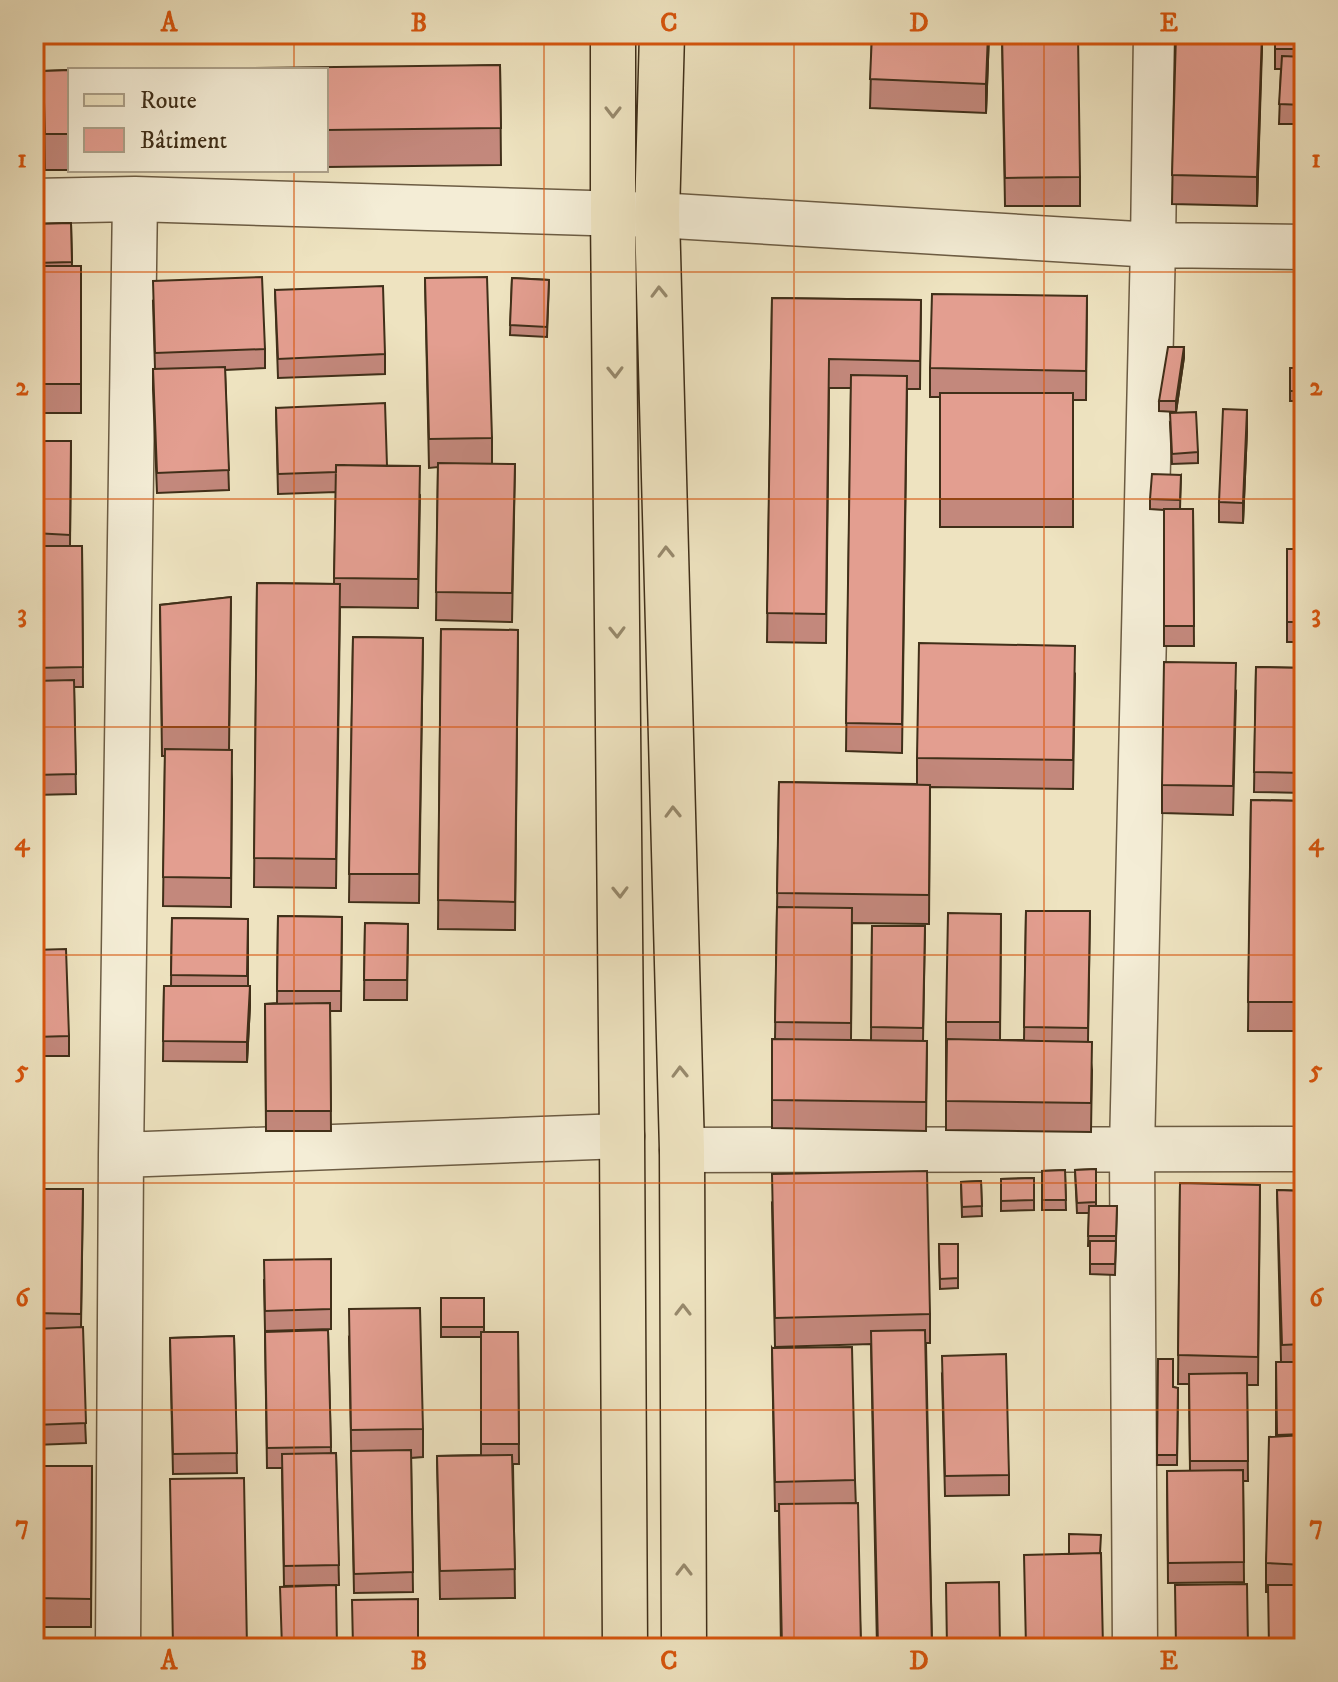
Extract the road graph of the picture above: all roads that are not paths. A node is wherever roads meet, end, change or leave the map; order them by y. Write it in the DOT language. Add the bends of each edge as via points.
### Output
graph roads {
  1 [pos="613,34"];
  2 [pos="662,34"];
  3 [pos="1156,34"];
  4 [pos="135,199"];
  5 [pos="34,201"];
  6 [pos="613,214"];
  7 [pos="657,215"];
  8 [pos="1153,245"];
  9 [pos="1304,247"];
  10 [pos="622,1136"];
  11 [pos="1132,1149"];
  12 [pos="1304,1149"];
  13 [pos="682,1150"];
  14 [pos="121,1155"];
  15 [pos="118,1648"];
  16 [pos="625,1648"];
  17 [pos="684,1648"];
  18 [pos="1135,1648"];
  1 -- 6 [label="main road, one-way"];
  2 -- 7 [label="main road"];
  3 -- 8 [label="street"];
  4 -- 5 [label="street"];
  4 -- 6 [label="street"];
  4 -- 14 [label="street"];
  6 -- 7 [label="street"];
  6 -- 10 [label="main road, one-way"];
  7 -- 8 [label="street"];
  13 -- 7 [label="main road, one-way"];
  8 -- 9 [label="street"];
  8 -- 11 [label="street"];
  10 -- 14 [label="street"];
  10 -- 16 [label="main road"];
  11 -- 12 [label="street"];
  11 -- 13 [label="street"];
  11 -- 18 [label="street"];
  17 -- 13 [label="main road, one-way"];
  14 -- 15 [label="street"];
}
